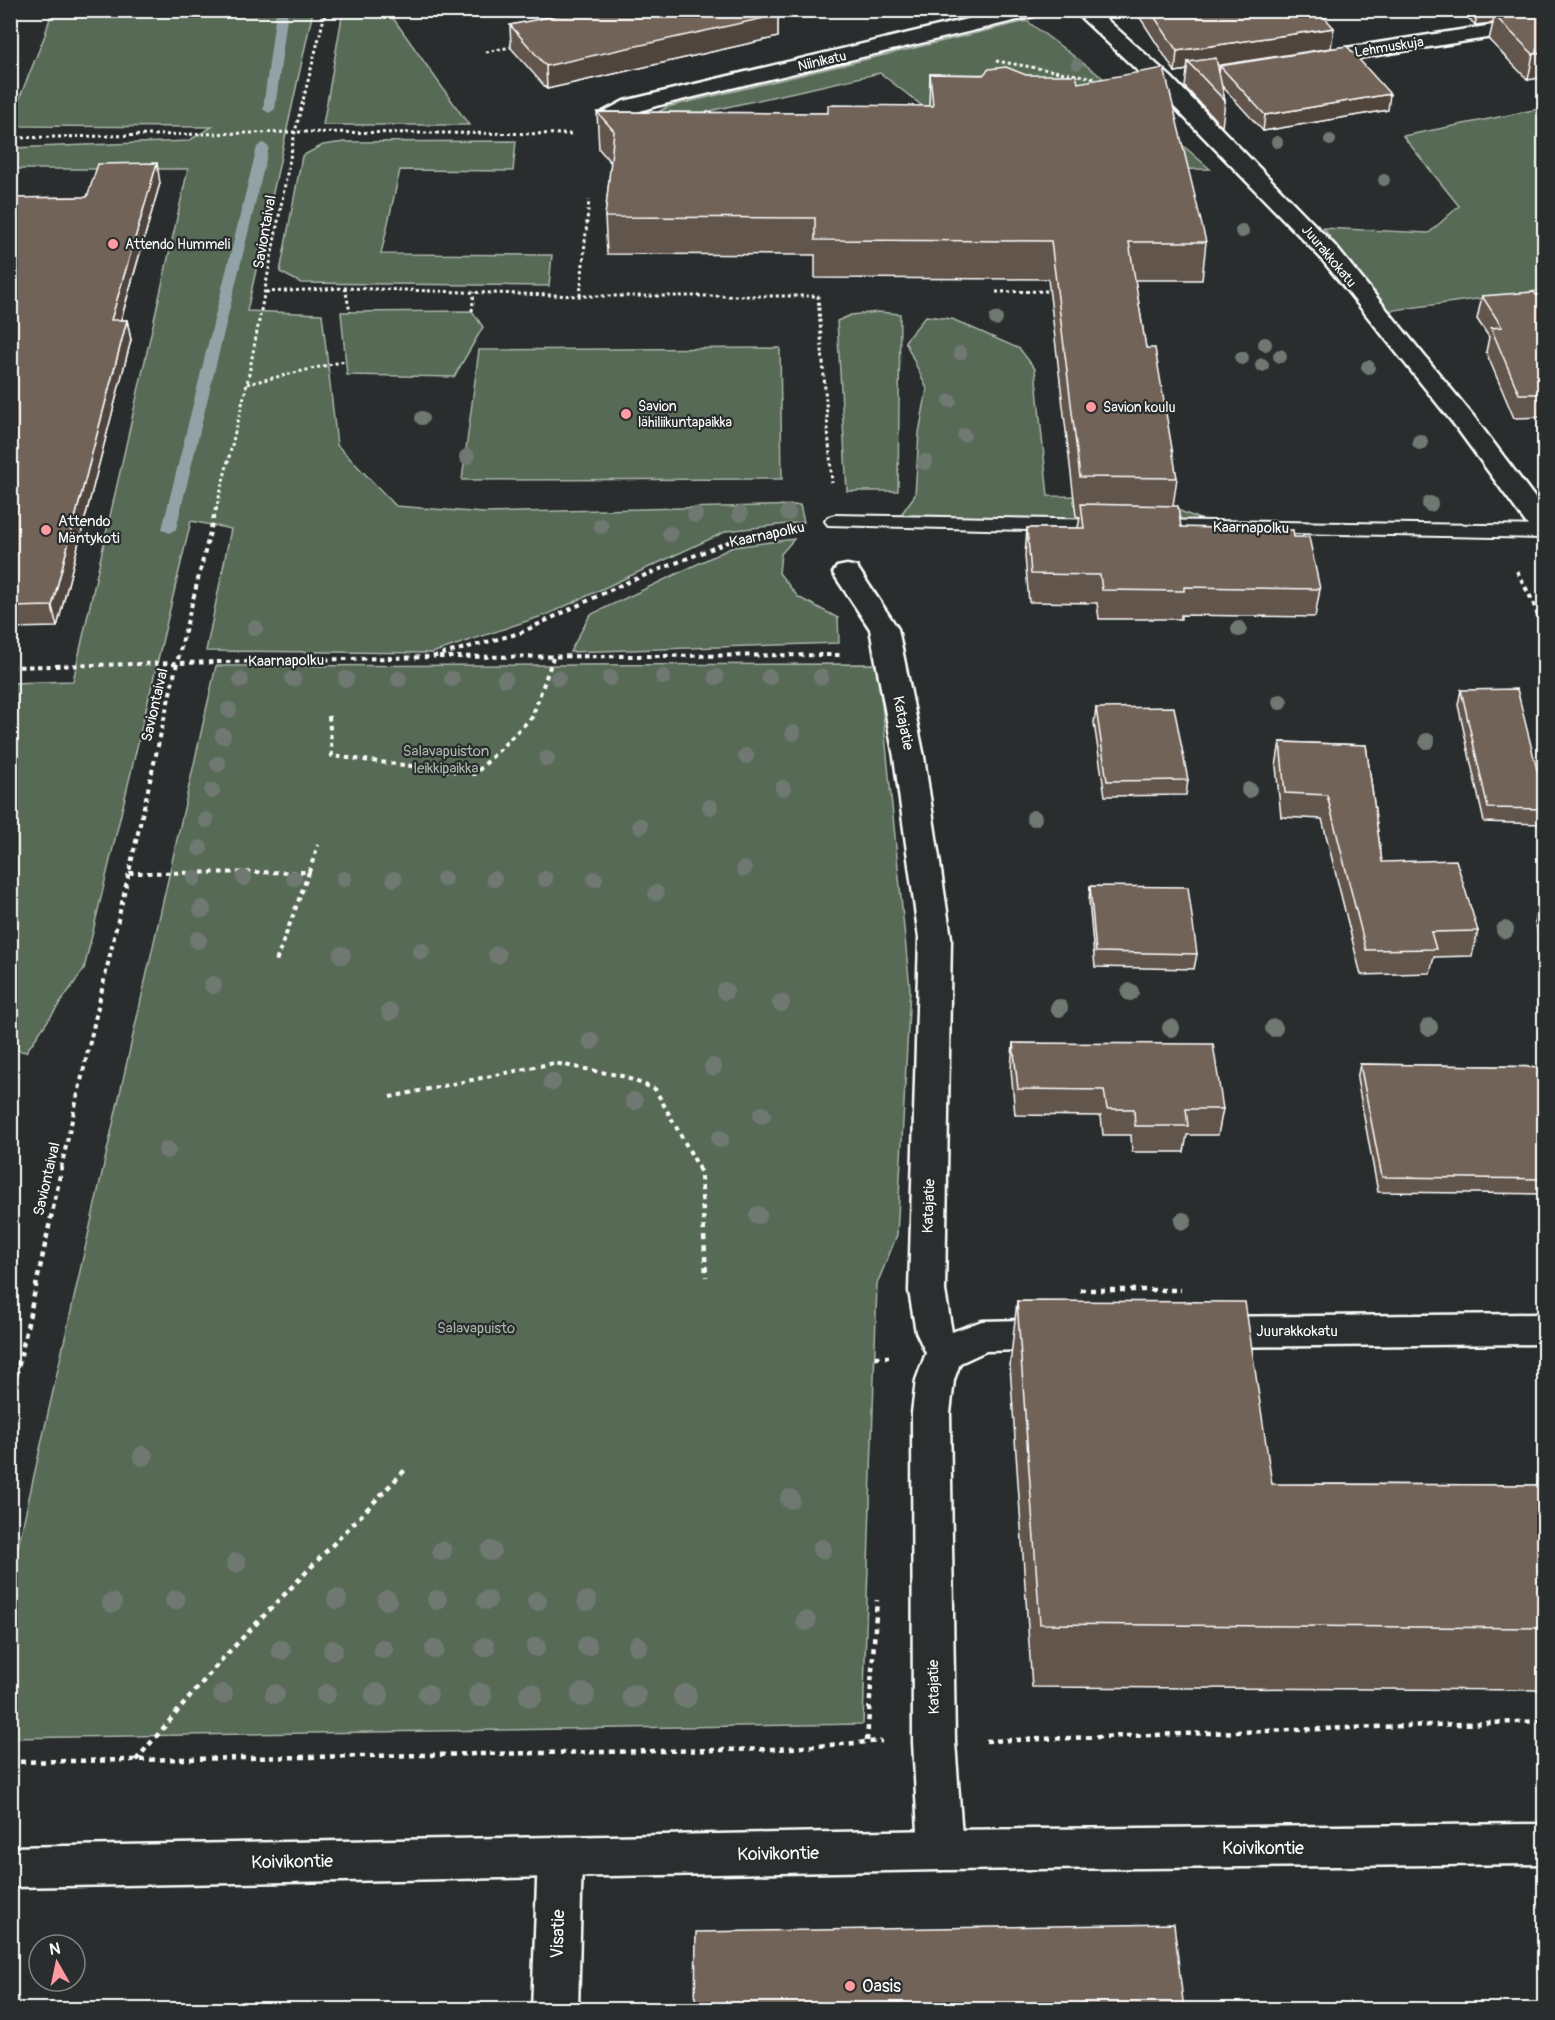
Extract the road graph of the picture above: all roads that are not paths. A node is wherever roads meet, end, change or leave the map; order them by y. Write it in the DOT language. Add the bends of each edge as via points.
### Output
graph roads {
  1 [pos="1034,10"];
  2 [pos="1083,10"];
  3 [pos="1545,23"];
  4 [pos="1292,62"];
  5 [pos="611,117"];
  6 [pos="835,521"];
  7 [pos="1545,530"];
  8 [pos="847,573"];
  9 [pos="1545,1329"];
  10 [pos="1171,1332"];
  11 [pos="1088,1334"];
  12 [pos="945,1353"];
  13 [pos="1545,1844"];
  14 [pos="941,1850"];
  15 [pos="561,1857"];
  16 [pos="10,1867"];
  17 [pos="555,2010"];
  1 -- 5 [label="street, Niinikatu" via="651,101"];
  2 -- 7 [label="street, Juurakkokatu" via="1175,80 1328,252 1465,422"];
  3 -- 4 [label="street, Lehmuskuja"];
  6 -- 7 [label="lane, Kaarnapolku"];
  8 -- 12 [label="street, Katajatie" via="884,629 917,801 935,938 927,1291 934,1332"];
  9 -- 10 [label="street, Juurakkokatu"];
  11 -- 12 [label="street" via="982,1336"];
  12 -- 14 [label="street, Katajatie" via="935,1380 931,1413 934,1742"];
  13 -- 14 [label="street, Koivikontie"];
  14 -- 15 [label="street, Koivikontie"];
  15 -- 16 [label="street, Koivikontie"];
  15 -- 17 [label="street, Visatie"];
}
